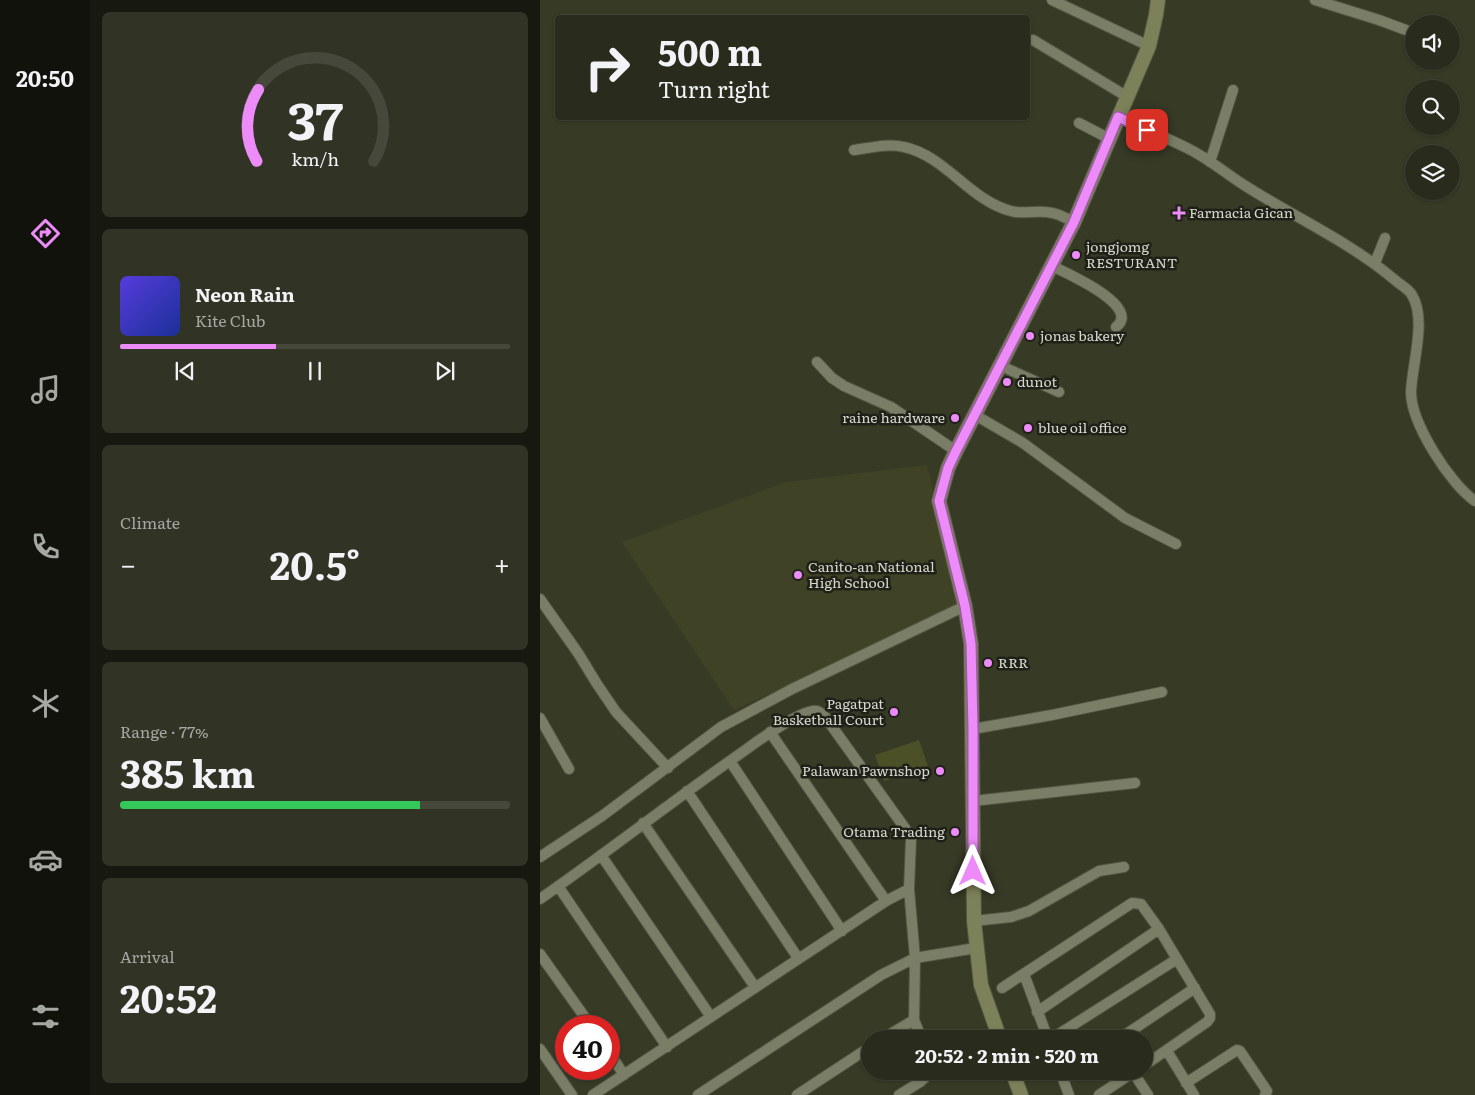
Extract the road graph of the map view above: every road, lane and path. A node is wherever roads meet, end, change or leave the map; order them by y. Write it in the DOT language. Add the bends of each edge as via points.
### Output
graph roads {
  1 [pos="1052,0"];
  2 [pos="1158,0"];
  3 [pos="1315,0"];
  4 [pos="1405,30"];
  5 [pos="1034,40"];
  6 [pos="1149,46"];
  7 [pos="1233,90"];
  8 [pos="1126,96"];
  9 [pos="1118,117"];
  10 [pos="1079,123"];
  11 [pos="1108,138"];
  12 [pos="854,150"];
  13 [pos="1210,162"];
  14 [pos="1074,222"];
  15 [pos="1385,238"];
  16 [pos="1375,264"];
  17 [pos="1050,265"];
  18 [pos="1116,327"];
  19 [pos="817,362"];
  20 [pos="999,365"];
  21 [pos="1059,392"];
  22 [pos="975,415"];
  23 [pos="956,451"];
  24 [pos="1475,501"];
  25 [pos="1176,544"];
  26 [pos="540,598"];
  27 [pos="965,606"];
  28 [pos="1162,692"];
  29 [pos="540,718"];
  30 [pos="973,729"];
  31 [pos="770,732"];
  32 [pos="730,761"];
  33 [pos="668,768"];
  34 [pos="569,769"];
  35 [pos="1135,784"];
  36 [pos="687,791"];
  37 [pos="972,801"];
  38 [pos="643,823"];
  39 [pos="601,855"];
  40 [pos="540,857"];
  41 [pos="1124,867"];
  42 [pos="558,886"];
  43 [pos="909,890"];
  44 [pos="540,899"];
  45 [pos="886,901"];
  46 [pos="974,921"];
  47 [pos="1159,929"];
  48 [pos="842,931"];
  49 [pos="976,948"];
  50 [pos="540,954"];
  51 [pos="798,958"];
  52 [pos="915,958"];
  53 [pos="1176,959"];
  54 [pos="1024,974"];
  55 [pos="754,987"];
  56 [pos="1002,988"];
  57 [pos="1195,988"];
  58 [pos="1037,1012"];
  59 [pos="583,1015"];
  60 [pos="711,1017"];
  61 [pos="914,1020"];
  62 [pos="897,1030"];
  63 [pos="918,1030"];
  64 [pos="997,1030"];
  65 [pos="1045,1030"];
  66 [pos="1063,1030"];
  67 [pos="1132,1030"];
  68 [pos="666,1047"];
  69 [pos="540,1048"];
  70 [pos="1166,1051"];
  71 [pos="861,1053"];
  72 [pos="1153,1060"];
  73 [pos="620,1069"];
  74 [pos="624,1075"];
  75 [pos="922,1080"];
  76 [pos="1015,1080"];
  77 [pos="1066,1080"];
  78 [pos="1122,1080"];
  79 [pos="1139,1080"];
  80 [pos="1186,1082"];
  81 [pos="1101,1094"];
  82 [pos="572,1095"];
  83 [pos="594,1095"];
  84 [pos="698,1095"];
  85 [pos="797,1095"];
  86 [pos="899,1095"];
  87 [pos="1021,1095"];
  88 [pos="1069,1095"];
  89 [pos="1148,1095"];
  90 [pos="1194,1095"];
  91 [pos="1265,1095"];
  1 -- 6 [label="street"];
  2 -- 6 [label="street"];
  3 -- 4 [label="street"];
  5 -- 8 [label="street"];
  6 -- 8 [label="street"];
  7 -- 13 [label="street"];
  8 -- 9 [label="street"];
  9 -- 11 [label="street"];
  9 -- 13 [label="street"];
  10 -- 11 [label="street"];
  11 -- 14 [label="street"];
  12 -- 14 [label="street" via="893,145 915,150 991,202 1011,211 1052,212"];
  13 -- 16 [label="street" via="1244,186"];
  14 -- 17 [label="street"];
  15 -- 16 [label="street"];
  16 -- 24 [label="street" via="1412,295 1419,316 1411,393 1414,411 1441,462 1462,490"];
  17 -- 18 [label="street" via="1114,302 1122,315"];
  17 -- 20 [label="street"];
  19 -- 23 [label="street" via="844,386 891,407"];
  20 -- 21 [label="street"];
  20 -- 22 [label="street"];
  22 -- 23 [label="street"];
  22 -- 25 [label="street" via="1023,442 1124,518"];
  23 -- 27 [label="street" via="939,501"];
  26 -- 33 [label="street" via="616,712"];
  27 -- 30 [label="street" via="971,644"];
  27 -- 33 [label="street" via="750,710 721,727"];
  28 -- 30 [label="street"];
  29 -- 34 [label="street"];
  30 -- 37 [label="street"];
  31 -- 32 [label="street"];
  31 -- 43 [label="street" via="806,713 818,711 826,718 911,839"];
  31 -- 45 [label="street"];
  32 -- 36 [label="street"];
  32 -- 48 [label="street"];
  33 -- 40 [label="street"];
  35 -- 37 [label="street"];
  36 -- 38 [label="street"];
  36 -- 51 [label="street"];
  37 -- 46 [label="street"];
  38 -- 39 [label="street"];
  38 -- 55 [label="street"];
  39 -- 42 [label="street"];
  39 -- 60 [label="street"];
  41 -- 46 [label="street" via="1099,871 1029,911 1011,917"];
  42 -- 44 [label="street"];
  42 -- 68 [label="street"];
  43 -- 45 [label="street"];
  43 -- 52 [label="street"];
  45 -- 48 [label="street"];
  46 -- 49 [label="street"];
  47 -- 53 [label="street"];
  47 -- 54 [label="street" via="1145,908 1132,903"];
  47 -- 58 [label="street"];
  48 -- 51 [label="street"];
  49 -- 52 [label="street"];
  49 -- 64 [label="street" via="981,985"];
  50 -- 59 [label="street"];
  51 -- 55 [label="street"];
  52 -- 61 [label="street"];
  52 -- 84 [label="street" via="881,975"];
  53 -- 57 [label="street"];
  53 -- 66 [label="street"];
  54 -- 56 [label="street"];
  54 -- 58 [label="street"];
  55 -- 60 [label="street"];
  57 -- 67 [label="street"];
  57 -- 70 [label="street" via="1210,1018"];
  58 -- 65 [label="street"];
  60 -- 68 [label="street"];
  61 -- 62 [label="street"];
  61 -- 63 [label="street"];
  68 -- 74 [label="street"];
  69 -- 82 [label="street"];
  70 -- 72 [label="street"];
  70 -- 80 [label="street"];
  71 -- 85 [label="street"];
  73 -- 74 [label="street"];
  74 -- 83 [label="street"];
  75 -- 86 [label="street"];
  76 -- 87 [label="street"];
  77 -- 88 [label="street"];
  78 -- 81 [label="street"];
  79 -- 89 [label="street"];
  80 -- 90 [label="street"];
  80 -- 91 [label="street" via="1237,1050 1265,1088"];
}
